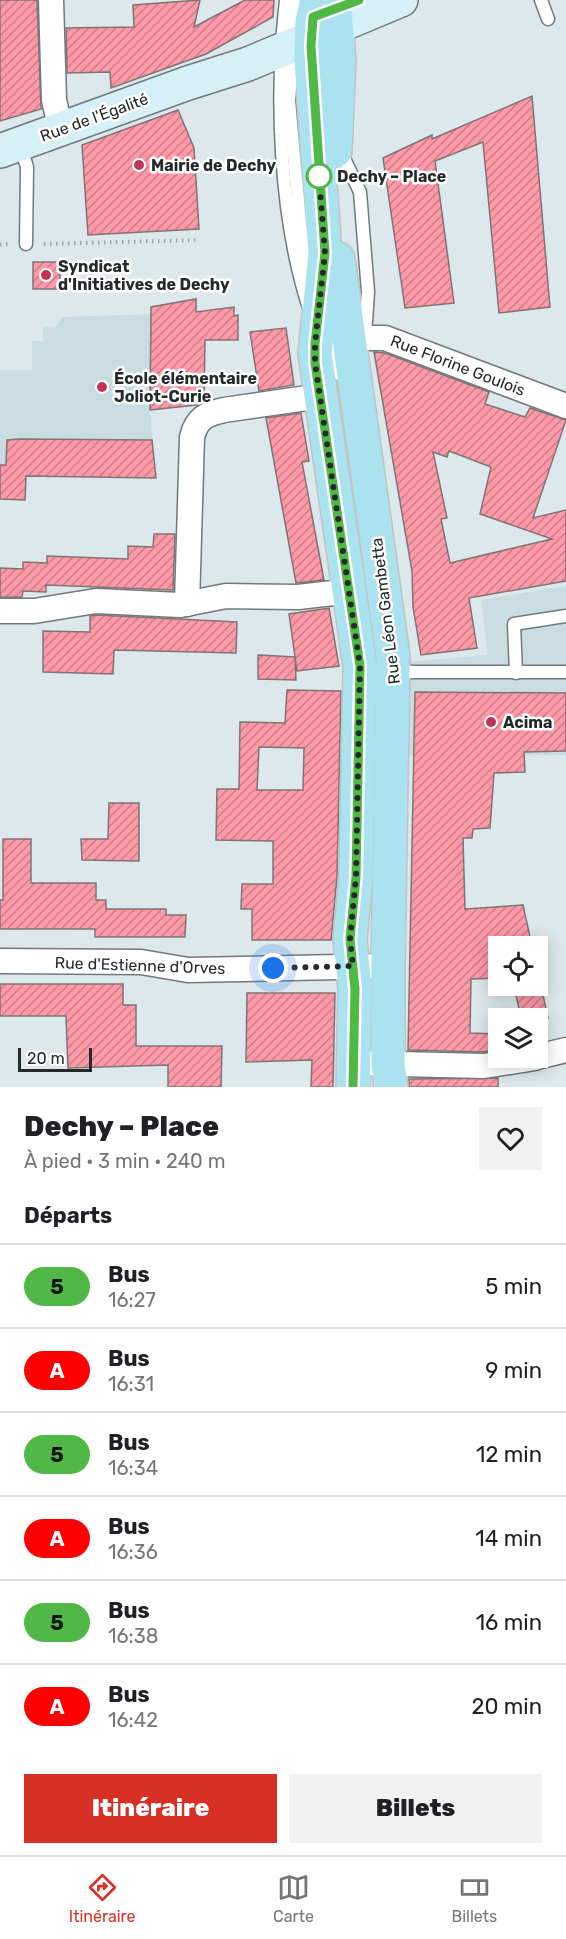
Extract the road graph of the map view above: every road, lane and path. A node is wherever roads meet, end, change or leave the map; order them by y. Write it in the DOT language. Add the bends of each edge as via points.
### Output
graph roads {
  1 [pos="51,0"];
  2 [pos="401,0"];
  3 [pos="541,0"];
  4 [pos="310,19"];
  5 [pos="549,19"];
  6 [pos="62,130"];
  7 [pos="335,140"];
  8 [pos="10,147"];
  9 [pos="199,240"];
  10 [pos="27,244"];
  11 [pos="0,245"];
  12 [pos="332,266"];
  13 [pos="317,319"];
  14 [pos="356,337"];
  15 [pos="331,390"];
  16 [pos="566,406"];
  17 [pos="355,477"];
  18 [pos="351,591"];
  19 [pos="187,604"];
  20 [pos="0,611"];
  21 [pos="566,616"];
  22 [pos="394,672"];
  23 [pos="566,672"];
  24 [pos="516,673"];
  25 [pos="366,914"];
  26 [pos="0,962"];
  27 [pos="369,964"];
  28 [pos="566,1050"];
  29 [pos="548,1054"];
  30 [pos="488,1065"];
  31 [pos="370,1074"];
  1 -- 6 [label="street" via="54,100"];
  2 -- 4 [label="street, Rue de l'Égalité"];
  3 -- 5 [label="lane"];
  4 -- 6 [label="street, Rue de l'Égalité" via="248,64"];
  4 -- 7 [label="main road" via="339,72"];
  4 -- 12 [label="main road"];
  4 -- 13 [label="lane" via="289,100 303,249"];
  4 -- 13 [label="lane" via="280,117 291,235 302,283"];
  6 -- 8 [label="street, Rue de l'Égalité"];
  7 -- 12 [label="main road"];
  7 -- 14 [label="lane" via="360,192 368,281"];
  8 -- 10 [label="lane" via="27,167"];
  9 -- 10 [label="path"];
  10 -- 11 [label="path"];
  12 -- 13 [label="main road, Rue Léon Gambetta"];
  12 -- 14 [label="main road, Rue Léon Gambetta"];
  13 -- 15 [label="main road, Rue Léon Gambetta" via="315,363"];
  13 -- 25 [label="lane" via="369,642 372,708"];
  14 -- 16 [label="street, Rue Florine Goulois" via="385,338"];
  14 -- 22 [label="main road, Rue Léon Gambetta"];
  15 -- 18 [label="main road, Rue Léon Gambetta"];
  15 -- 19 [label="street" via="224,410 198,422 192,437"];
  17 -- 27 [label="lane" via="381,674"];
  18 -- 19 [label="street" via="298,597 216,597"];
  18 -- 27 [label="main road, Rue Léon Gambetta" via="360,685 356,877 351,930"];
  19 -- 20 [label="street" via="96,601 34,611"];
  21 -- 24 [label="lane" via="514,624"];
  22 -- 24 [label="lane"];
  22 -- 27 [label="main road, Rue Léon Gambetta"];
  23 -- 24 [label="lane"];
  26 -- 27 [label="street, Rue d'Estienne d'Orves" via="141,962 188,970"];
  27 -- 31 [label="main road, Rue Léon Gambetta"];
  28 -- 29 [label="street"];
  30 -- 31 [label="street"];
}
